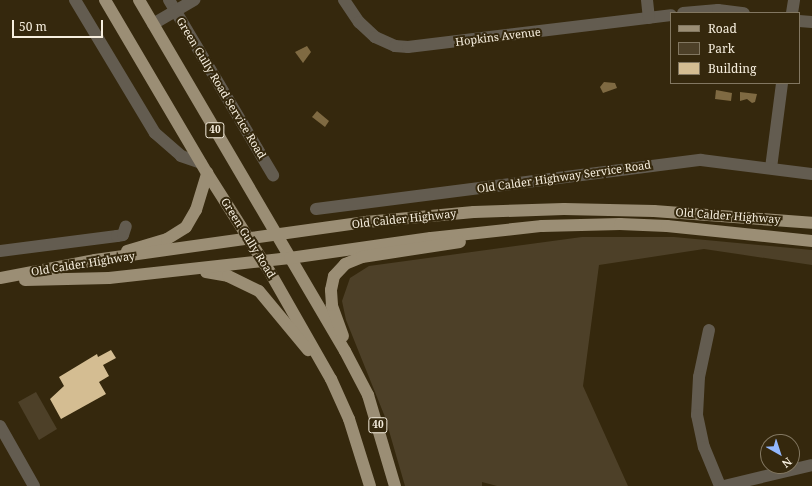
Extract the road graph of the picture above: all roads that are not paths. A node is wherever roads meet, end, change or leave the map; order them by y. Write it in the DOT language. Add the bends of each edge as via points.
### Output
graph roads {
  1 [pos="75,0"];
  2 [pos="105,0"];
  3 [pos="139,0"];
  4 [pos="169,0"];
  5 [pos="194,0"];
  6 [pos="344,0"];
  7 [pos="647,0"];
  8 [pos="794,0"];
  9 [pos="175,11"];
  10 [pos="695,12"];
  11 [pos="735,12"];
  12 [pos="792,12"];
  13 [pos="670,15"];
  14 [pos="650,18"];
  15 [pos="800,21"];
  16 [pos="812,22"];
  17 [pos="152,24"];
  18 [pos="782,84"];
  19 [pos="204,168"];
  20 [pos="771,168"];
  21 [pos="812,174"];
  22 [pos="273,175"];
  23 [pos="316,209"];
  24 [pos="812,223"];
  25 [pos="126,226"];
  26 [pos="542,226"];
  27 [pos="277,236"];
  28 [pos="248,239"];
  29 [pos="812,241"];
  30 [pos="0,251"];
  31 [pos="290,258"];
  32 [pos="95,260"];
  33 [pos="263,261"];
  34 [pos="190,269"];
  35 [pos="0,279"];
  36 [pos="709,330"];
  37 [pos="357,375"];
  38 [pos="331,379"];
  39 [pos="0,426"];
  40 [pos="812,464"];
  41 [pos="34,486"];
  42 [pos="370,486"];
  43 [pos="395,486"];
  44 [pos="720,486"];
  45 [pos="724,486"];
  1 -- 19 [label="street" via="149,126 161,141 180,156"];
  2 -- 19 [label="main road, Green Gully Road / 40"];
  3 -- 17 [label="main road, 40"];
  4 -- 9 [label="street, Green Gully Road Service Road"];
  5 -- 9 [label="street"];
  6 -- 14 [label="street, Hopkins Avenue" via="366,30 385,42 408,47"];
  7 -- 14 [label="street"];
  8 -- 12 [label="street"];
  9 -- 17 [label="street"];
  9 -- 22 [label="street, Green Gully Road Service Road"];
  10 -- 11 [label="street"];
  13 -- 14 [label="street, Hopkins Avenue"];
  15 -- 16 [label="street"];
  17 -- 27 [label="main road, 40"];
  18 -- 20 [label="street"];
  19 -- 28 [label="main road, Green Gully Road / 40"];
  19 -- 32 [label="main road" via="196,210 191,222 183,230 168,239"];
  20 -- 21 [label="street, Old Calder Highway Service Road"];
  20 -- 23 [label="street, Old Calder Highway Service Road" via="701,160"];
  24 -- 27 [label="main road, Old Calder Highway" via="654,211 519,210 366,222"];
  25 -- 30 [label="street" via="123,235"];
  26 -- 29 [label="main road, Old Calder Highway" via="667,226"];
  26 -- 31 [label="main road, Old Calder Highway" via="431,238"];
  26 -- 37 [label="main road" via="438,246 362,257 345,264 334,276 331,296"];
  27 -- 28 [label="main road, Old Calder Highway"];
  27 -- 31 [label="main road, 40"];
  28 -- 32 [label="main road, Old Calder Highway"];
  28 -- 33 [label="main road, Green Gully Road / 40"];
  31 -- 33 [label="main road, Old Calder Highway"];
  31 -- 37 [label="main road, 40"];
  32 -- 35 [label="main road, Old Calder Highway"];
  33 -- 34 [label="main road, Old Calder Highway"];
  33 -- 38 [label="main road, Green Gully Road / 40"];
  34 -- 35 [label="main road, Old Calder Highway" via="109,278"];
  34 -- 38 [label="main road" via="228,276 259,291"];
  36 -- 44 [label="street" via="699,376 697,415 704,447"];
  37 -- 43 [label="main road, 40" via="368,395 381,432"];
  38 -- 42 [label="main road, Green Gully Road / 40" via="349,419"];
  39 -- 41 [label="street"];
  40 -- 45 [label="street"];
}
